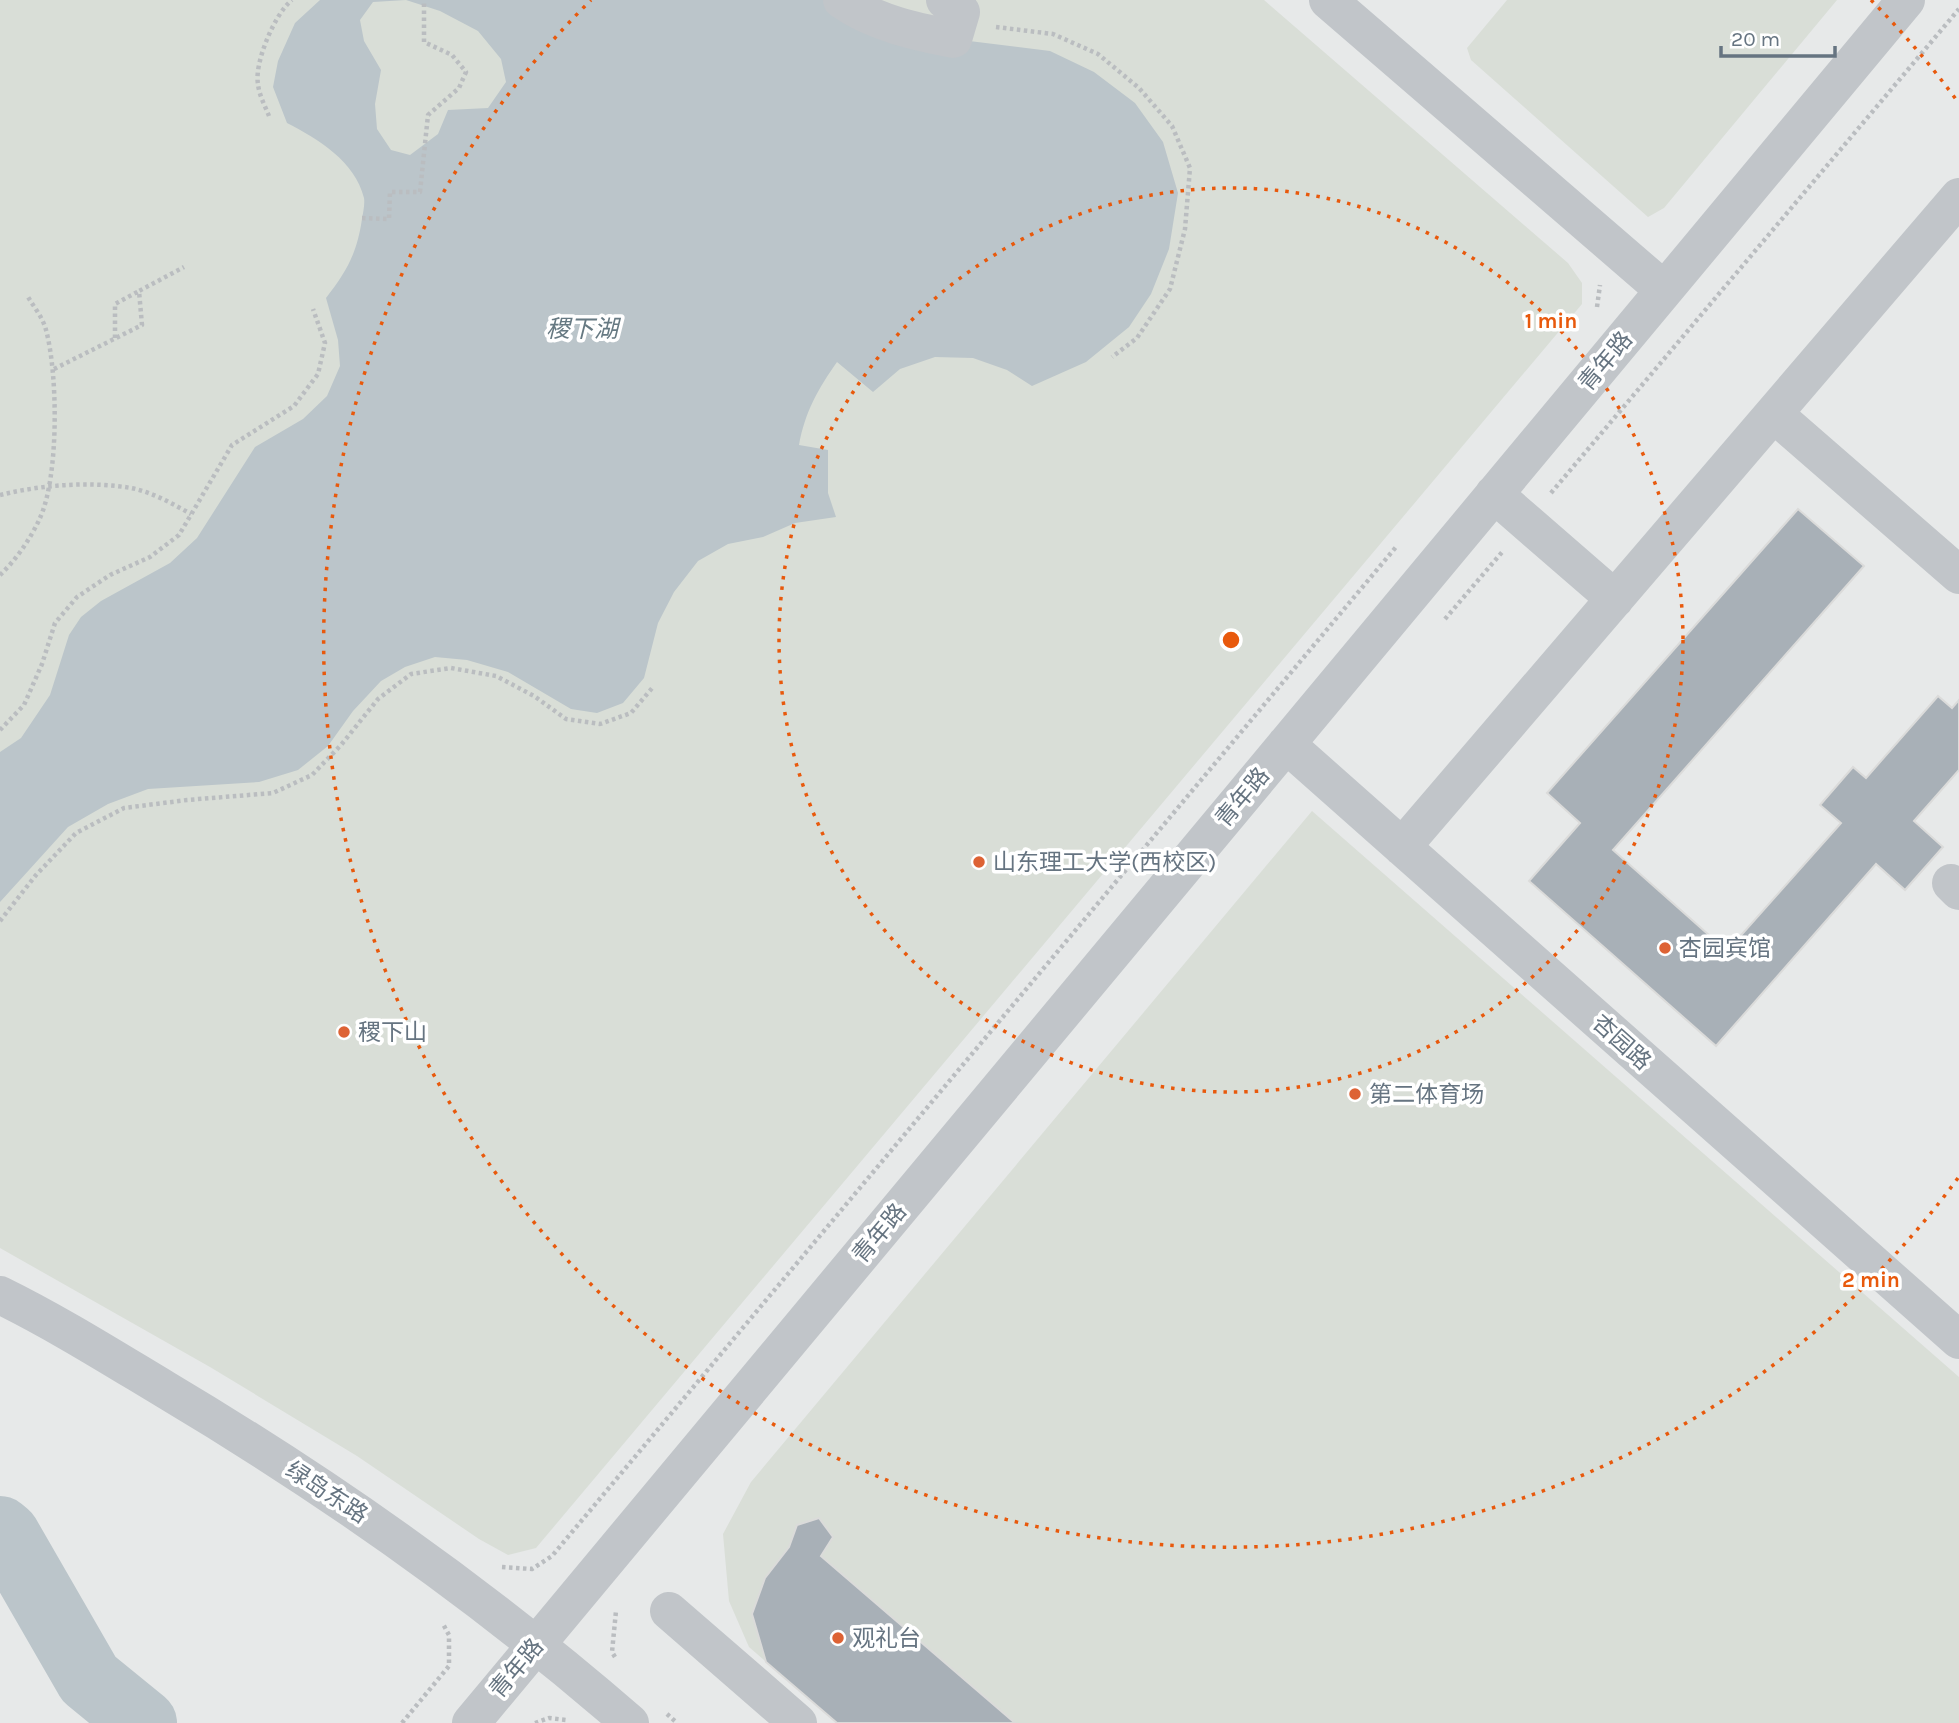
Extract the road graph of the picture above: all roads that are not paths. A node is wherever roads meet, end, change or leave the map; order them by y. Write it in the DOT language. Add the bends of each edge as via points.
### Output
graph roads {
  1 [pos="842,0"];
  2 [pos="1328,0"];
  3 [pos="1906,0"];
  4 [pos="951,13"];
  5 [pos="1959,197"];
  6 [pos="1664,290"];
  7 [pos="1774,414"];
  8 [pos="1494,494"];
  9 [pos="1959,575"];
  10 [pos="1615,599"];
  11 [pos="1286,744"];
  12 [pos="1402,847"];
  13 [pos="0,1295"];
  14 [pos="1959,1340"];
  15 [pos="669,1611"];
  16 [pos="536,1645"];
  17 [pos="644,1715"];
  18 [pos="471,1723"];
  19 [pos="798,1723"];
  1 -- 4 [label="street" via="900,28 953,39"];
  2 -- 6 [label="street"];
  3 -- 6 [label="street, 青年路"];
  5 -- 7 [label="street"];
  6 -- 8 [label="street, 青年路"];
  7 -- 9 [label="street"];
  7 -- 10 [label="street"];
  8 -- 10 [label="street"];
  8 -- 11 [label="street, 青年路"];
  10 -- 12 [label="street"];
  11 -- 12 [label="street, 杏园路"];
  11 -- 16 [label="street, 青年路"];
  12 -- 14 [label="street, 杏园路"];
  13 -- 16 [label="street, 绿岛东路" via="249,1441 381,1527"];
  15 -- 19 [label="street"];
  16 -- 17 [label="street, 绿岛东路"];
  16 -- 18 [label="street, 青年路"];
}
